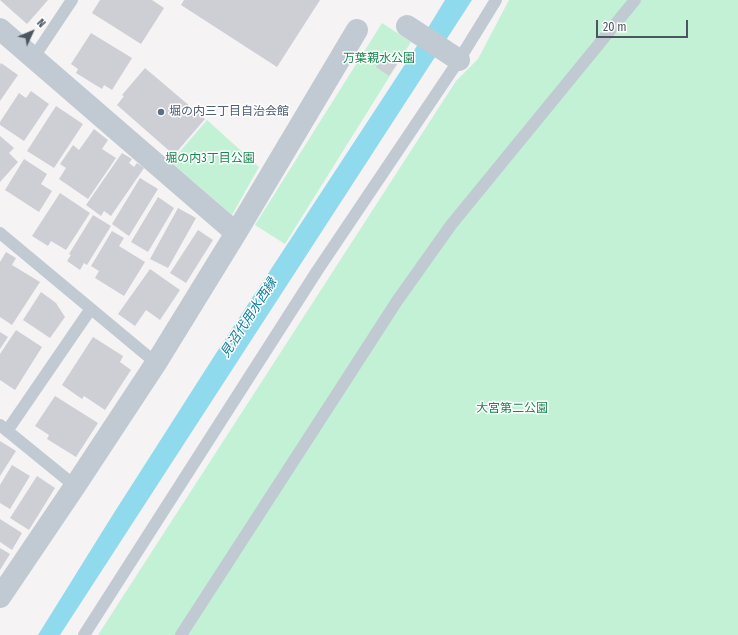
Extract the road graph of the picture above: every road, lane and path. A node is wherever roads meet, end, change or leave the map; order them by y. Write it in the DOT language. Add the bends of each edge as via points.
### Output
graph roads {
  1 [pos="72,0"];
  2 [pos="496,0"];
  3 [pos="635,0"];
  4 [pos="407,26"];
  5 [pos="0,29"];
  6 [pos="357,30"];
  7 [pos="34,57"];
  8 [pos="455,58"];
  9 [pos="0,233"];
  10 [pos="236,233"];
  11 [pos="90,310"];
  12 [pos="156,363"];
  13 [pos="4,428"];
  14 [pos="76,486"];
  15 [pos="0,597"];
  16 [pos="84,635"];
  17 [pos="181,635"];
  1 -- 7 [label="lane"];
  2 -- 8 [label="lane"];
  3 -- 17 [label="lane" via="451,225 397,301"];
  4 -- 8 [label="street"];
  5 -- 7 [label="street"];
  6 -- 10 [label="street"];
  7 -- 10 [label="street"];
  8 -- 16 [label="lane"];
  9 -- 11 [label="lane"];
  10 -- 12 [label="street"];
  11 -- 12 [label="lane"];
  11 -- 13 [label="lane"];
  12 -- 14 [label="street"];
  13 -- 14 [label="lane"];
  14 -- 15 [label="street"];
}
